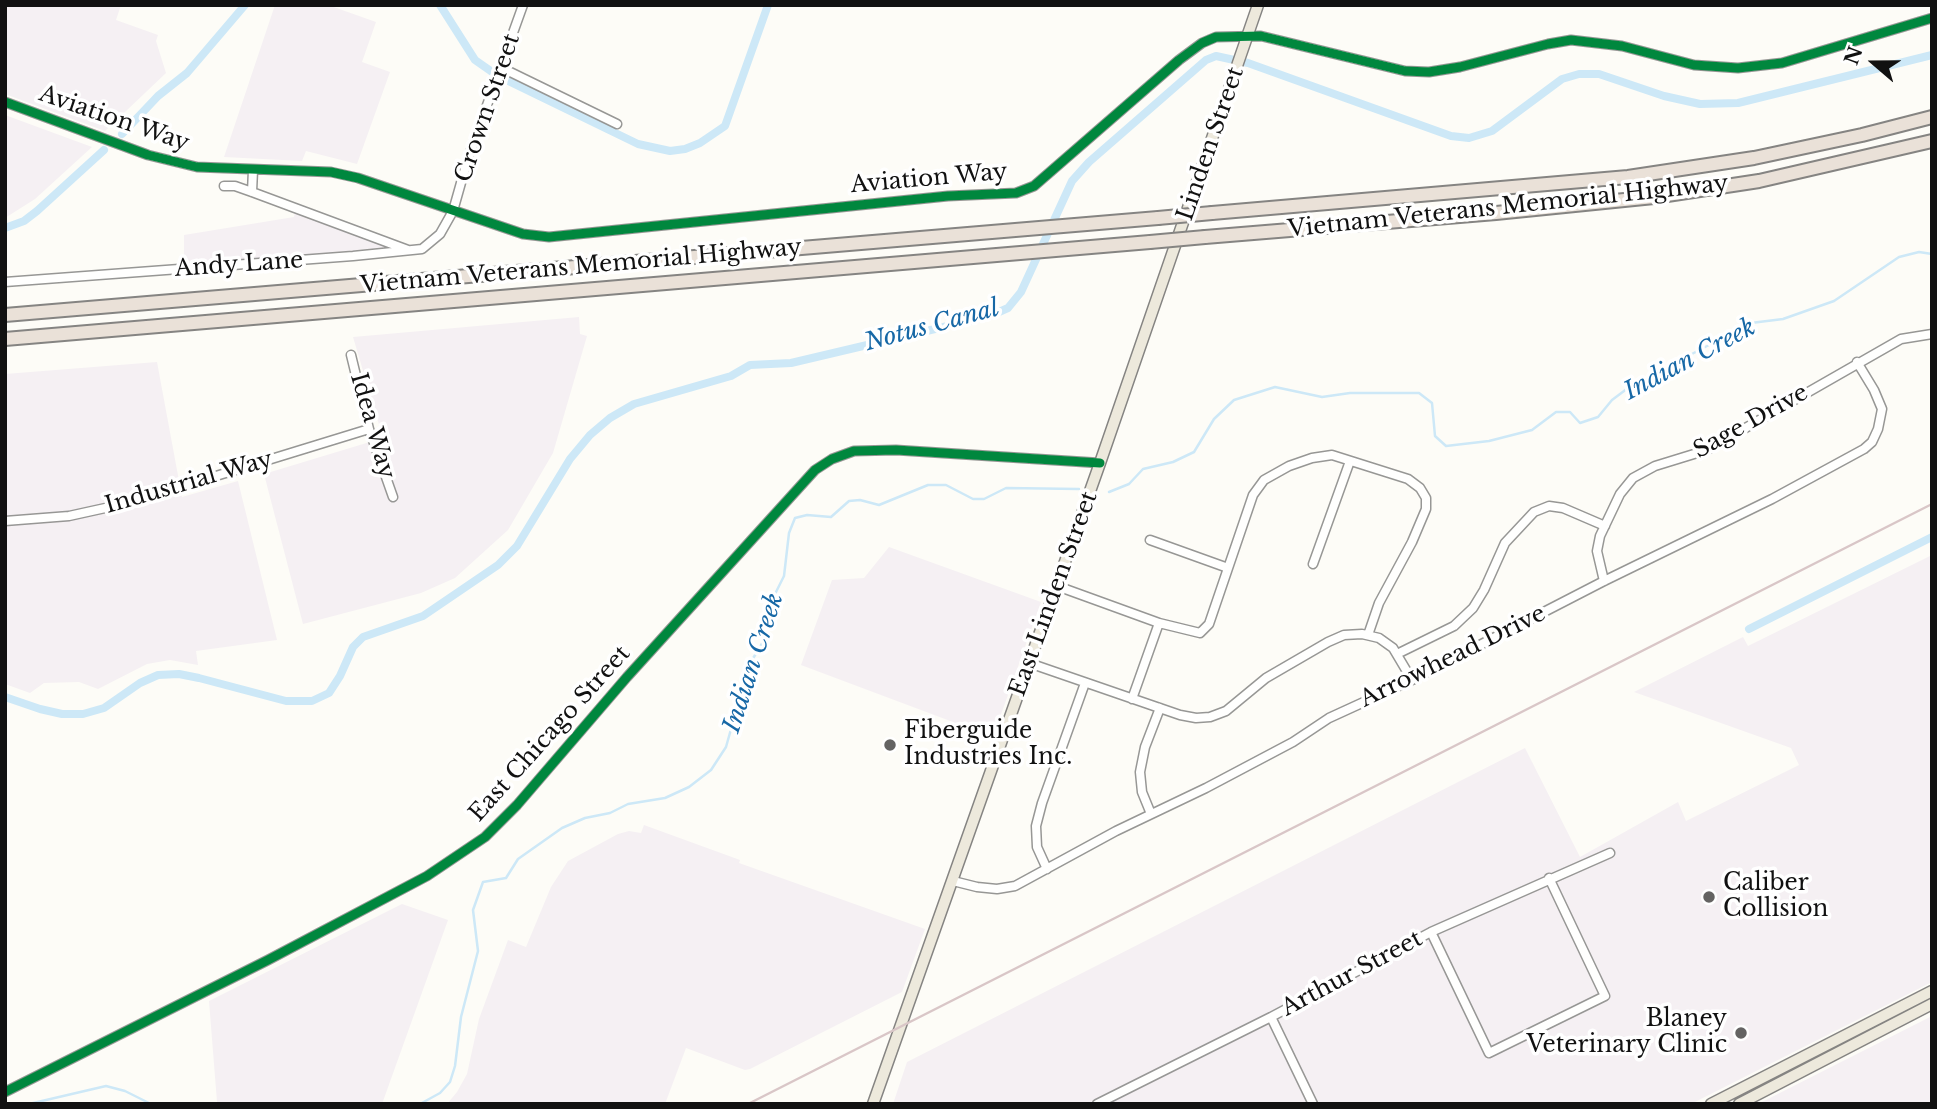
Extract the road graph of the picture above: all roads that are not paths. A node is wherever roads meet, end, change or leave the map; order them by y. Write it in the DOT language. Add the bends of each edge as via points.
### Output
graph roads {
  1 [pos="523,5"];
  2 [pos="1258,5"];
  3 [pos="1932,18"];
  4 [pos="1248,36"];
  5 [pos="502,68"];
  6 [pos="5,102"];
  7 [pos="1932,117"];
  8 [pos="617,124"];
  9 [pos="1932,141"];
  10 [pos="253,170"];
  11 [pos="224,186"];
  12 [pos="252,192"];
  13 [pos="453,211"];
  14 [pos="1177,242"];
  15 [pos="411,251"];
  16 [pos="5,282"];
  17 [pos="5,315"];
  18 [pos="1932,334"];
  19 [pos="5,339"];
  20 [pos="351,355"];
  21 [pos="1857,362"];
  22 [pos="369,429"];
  23 [pos="1350,461"];
  24 [pos="1100,463"];
  25 [pos="393,497"];
  26 [pos="5,521"];
  27 [pos="1605,526"];
  28 [pos="1150,540"];
  29 [pos="1313,564"];
  30 [pos="1228,568"];
  31 [pos="1604,581"];
  32 [pos="1056,586"];
  33 [pos="1159,623"];
  34 [pos="1368,635"];
  35 [pos="1397,654"];
  36 [pos="1029,663"];
  37 [pos="1412,680"];
  38 [pos="1086,682"];
  39 [pos="1132,699"];
  40 [pos="1160,708"];
  41 [pos="1151,814"];
  42 [pos="1610,853"];
  43 [pos="1047,869"];
  44 [pos="1549,878"];
  45 [pos="953,881"];
  46 [pos="1431,932"];
  47 [pos="1932,991"];
  48 [pos="1932,1004"];
  49 [pos="1271,1017"];
  50 [pos="5,1092"];
  51 [pos="873,1104"];
  52 [pos="1097,1104"];
  53 [pos="1313,1104"];
  54 [pos="1711,1104"];
  55 [pos="1739,1104"];
  1 -- 5 [label="street, Crown Street"];
  2 -- 4 [label="main road, Linden Street"];
  3 -- 4 [label="street, Aviation Way" via="1782,63 1738,68 1694,65 1622,46 1571,40 1460,67 1405,71"];
  4 -- 13 [label="street, Aviation Way" via="1216,37 1191,50 1034,186 1016,192 550,237"];
  4 -- 14 [label="main road, Linden Street"];
  5 -- 8 [label="street"];
  5 -- 13 [label="street, Crown Street"];
  6 -- 10 [label="street, Aviation Way" via="148,155 197,167"];
  7 -- 17 [label="highway, Vietnam Veterans Memorial Highway, bridge" via="1754,158 1628,177"];
  9 -- 19 [label="highway, Vietnam Veterans Memorial Highway, bridge" via="1759,181 1654,197"];
  10 -- 12 [label="street"];
  10 -- 13 [label="street, Aviation Way" via="331,172"];
  11 -- 12 [label="street"];
  12 -- 15 [label="street"];
  13 -- 15 [label="street, Andy Lane" via="430,244"];
  14 -- 24 [label="main road, East Linden Street"];
  15 -- 16 [label="street, Andy Lane"];
  18 -- 21 [label="street, Sage Drive" via="1900,339"];
  20 -- 22 [label="street, Idea Way"];
  21 -- 27 [label="street, Sage Drive" via="1707,450 1633,478"];
  21 -- 31 [label="street, Arrowhead Drive" via="1882,409 1878,429 1864,449"];
  22 -- 25 [label="street, Idea Way"];
  22 -- 26 [label="street, Industrial Way" via="128,503 69,516"];
  23 -- 29 [label="street"];
  23 -- 30 [label="street" via="1332,455 1312,458 1264,480 1253,495"];
  23 -- 34 [label="street" via="1408,479 1426,498 1426,509"];
  24 -- 32 [label="main road, East Linden Street"];
  24 -- 50 [label="street, East Chicago Street" via="896,450 854,451 816,468 485,836 427,876"];
  27 -- 31 [label="street, Sage Drive" via="1598,551"];
  27 -- 35 [label="street" via="1563,508 1549,506 1534,512 1505,543 1473,608 1454,626"];
  28 -- 30 [label="street"];
  30 -- 33 [label="street" via="1209,624 1200,634"];
  31 -- 37 [label="street, Arrowhead Drive"];
  32 -- 33 [label="street"];
  32 -- 36 [label="main road, East Linden Street"];
  33 -- 39 [label="street"];
  34 -- 35 [label="street" via="1379,638"];
  34 -- 40 [label="street" via="1344,635 1328,642 1266,678 1218,714 1196,718"];
  35 -- 37 [label="street"];
  36 -- 38 [label="street"];
  36 -- 45 [label="main road, East Linden Street"];
  37 -- 41 [label="street, Arrowhead Drive" via="1329,718 1293,742"];
  38 -- 39 [label="street"];
  38 -- 43 [label="street" via="1036,826 1037,847"];
  39 -- 40 [label="street"];
  40 -- 41 [label="street" via="1140,772"];
  41 -- 43 [label="street, Arrowhead Drive"];
  42 -- 44 [label="street, Arthur Street"];
  43 -- 45 [label="street, Arrowhead Drive" via="1016,886 996,889"];
  44 -- 46 [label="street, Arthur Street"];
  44 -- 46 [label="street" via="1605,996 1489,1053"];
  45 -- 51 [label="main road, East Linden Street"];
  46 -- 49 [label="street, Arthur Street"];
  47 -- 54 [label="main road"];
  48 -- 55 [label="main road"];
  49 -- 52 [label="street, Arthur Street"];
  49 -- 53 [label="street"];
}
